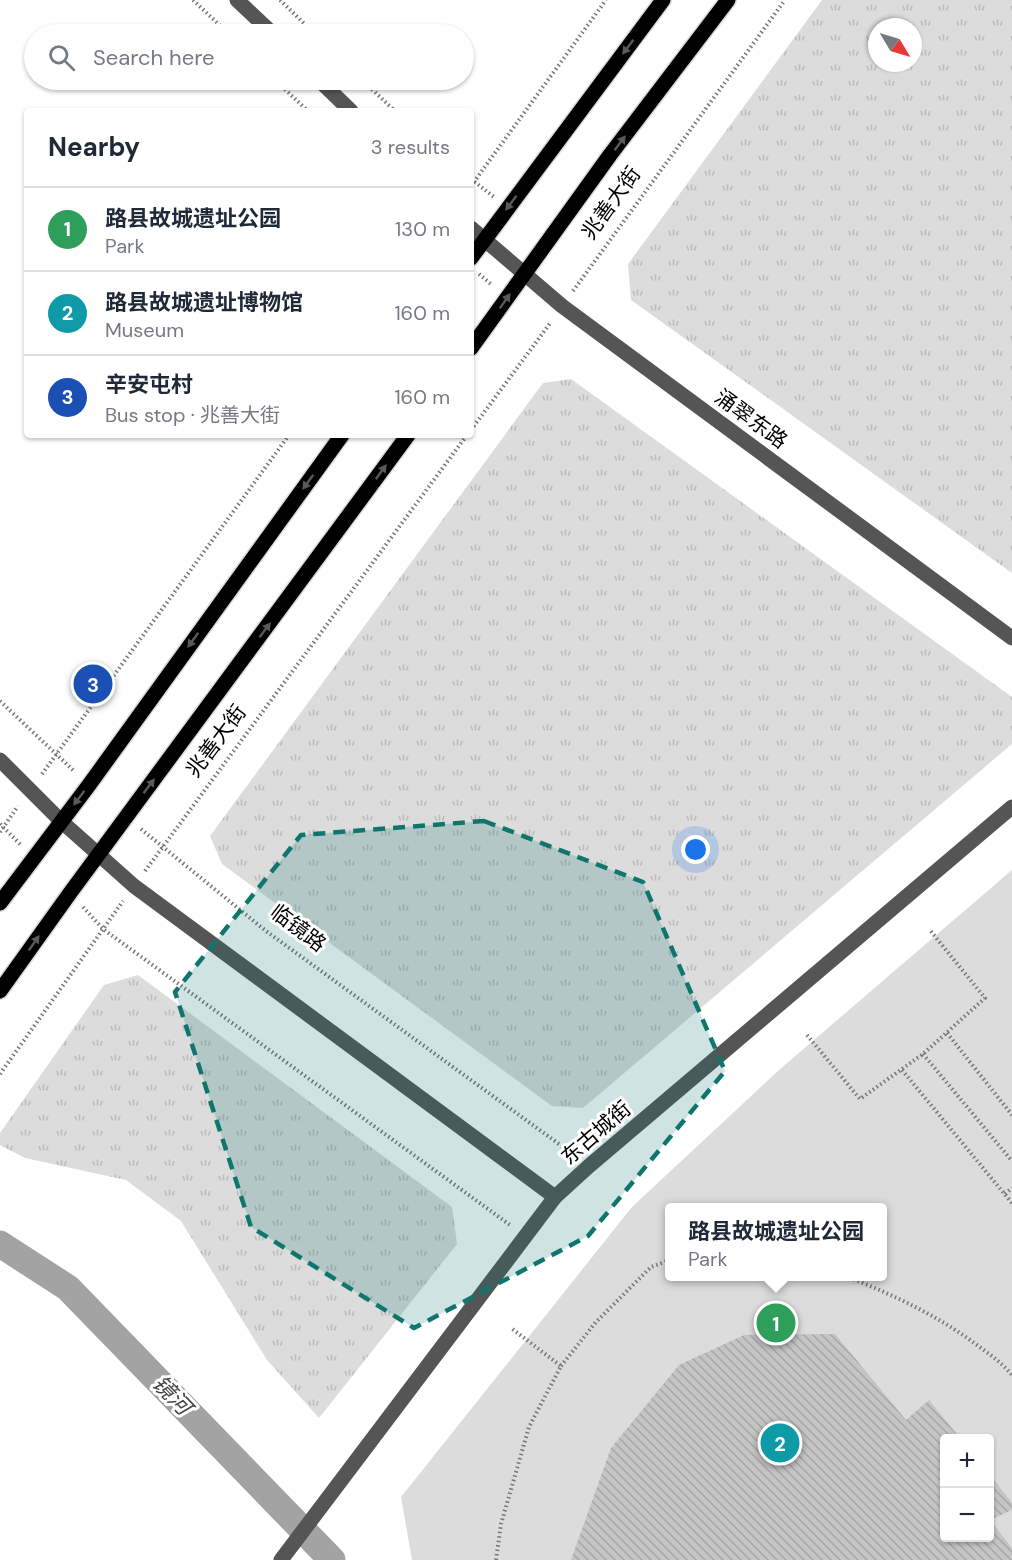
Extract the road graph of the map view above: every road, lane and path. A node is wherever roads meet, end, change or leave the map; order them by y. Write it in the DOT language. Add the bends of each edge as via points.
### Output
graph roads {
  1 [pos="193,0"];
  2 [pos="237,0"];
  3 [pos="280,0"];
  4 [pos="606,0"];
  5 [pos="663,0"];
  6 [pos="728,0"];
  7 [pos="785,0"];
  8 [pos="218,24"];
  9 [pos="262,24"];
  10 [pos="305,24"];
  11 [pos="286,90"];
  12 [pos="329,90"];
  13 [pos="372,90"];
  14 [pos="305,108"];
  15 [pos="348,108"];
  16 [pos="391,108"];
  17 [pos="474,182"];
  18 [pos="474,231"];
  19 [pos="484,240"];
  20 [pos="474,254"];
  21 [pos="474,270"];
  22 [pos="524,274"];
  23 [pos="508,297"];
  24 [pos="562,306"];
  25 [pos="474,344"];
  26 [pos="474,426"];
  27 [pos="288,438"];
  28 [pos="340,438"];
  29 [pos="406,438"];
  30 [pos="465,438"];
  31 [pos="1012,638"];
  32 [pos="0,701"];
  33 [pos="57,754"];
  34 [pos="0,760"];
  35 [pos="89,784"];
  36 [pos="30,790"];
  37 [pos="1012,807"];
  38 [pos="126,817"];
  39 [pos="62,821"];
  40 [pos="2,826"];
  41 [pos="0,832"];
  42 [pos="162,848"];
  43 [pos="98,855"];
  44 [pos="34,857"];
  45 [pos="134,886"];
  46 [pos="70,893"];
  47 [pos="0,903"];
  48 [pos="103,929"];
  49 [pos="929,929"];
  50 [pos="0,991"];
  51 [pos="947,1033"];
  52 [pos="807,1035"];
  53 [pos="923,1054"];
  54 [pos="902,1070"];
  55 [pos="0,1074"];
  56 [pos="1012,1115"];
  57 [pos="1012,1161"];
  58 [pos="589,1166"];
  59 [pos="1012,1188"];
  60 [pos="1005,1194"];
  61 [pos="555,1197"];
  62 [pos="1012,1203"];
  63 [pos="525,1236"];
  64 [pos="665,1262"];
  65 [pos="858,1281"];
  66 [pos="511,1328"];
  67 [pos="561,1366"];
  68 [pos="1012,1376"];
  69 [pos="281,1560"];
  70 [pos="496,1560"];
  1 -- 8 [label="path"];
  2 -- 9 [label="street"];
  3 -- 10 [label="path"];
  4 -- 17 [label="path"];
  5 -- 19 [label="main road, one-way"];
  22 -- 6 [label="main road, 兆善大街, one-way"];
  7 -- 24 [label="path, 兆善大街"];
  11 -- 14 [label="path"];
  12 -- 15 [label="street"];
  13 -- 16 [label="path"];
  18 -- 19 [label="street, 涌翠东路"];
  19 -- 20 [label="main road"];
  19 -- 22 [label="street, 涌翠东路"];
  21 -- 23 [label="path"];
  22 -- 23 [label="main road, 兆善大街"];
  22 -- 24 [label="street, 涌翠东路"];
  25 -- 23 [label="main road, 兆善大街, one-way"];
  24 -- 26 [label="path, 兆善大街"];
  24 -- 31 [label="street, 涌翠东路"];
  27 -- 33 [label="path"];
  28 -- 35 [label="main road, one-way"];
  38 -- 29 [label="main road, 兆善大街, one-way"];
  30 -- 42 [label="path, 兆善大街"];
  32 -- 33 [label="path"];
  33 -- 35 [label="path"];
  33 -- 36 [label="path"];
  34 -- 36 [label="street"];
  35 -- 39 [label="main road, one-way"];
  36 -- 39 [label="street"];
  36 -- 40 [label="path"];
  37 -- 58 [label="street, 东古城街"];
  38 -- 42 [label="path, 临镜路"];
  38 -- 43 [label="main road, 兆善大街"];
  39 -- 43 [label="street"];
  39 -- 44 [label="main road"];
  40 -- 41 [label="path"];
  40 -- 44 [label="path"];
  42 -- 45 [label="path, 兆善大街"];
  42 -- 58 [label="path, 临镜路" via="266,931"];
  43 -- 45 [label="street"];
  43 -- 46 [label="main road, 兆善大街"];
  44 -- 47 [label="main road"];
  45 -- 48 [label="path, 兆善大街"];
  45 -- 61 [label="street"];
  46 -- 48 [label="path"];
  50 -- 46 [label="main road, 兆善大街, one-way"];
  48 -- 55 [label="path, 兆善大街"];
  48 -- 63 [label="path"];
  49 -- 51 [label="path" via="985,998"];
  51 -- 53 [label="path"];
  51 -- 56 [label="path"];
  52 -- 54 [label="path" via="860,1099"];
  53 -- 54 [label="path"];
  53 -- 57 [label="path"];
  54 -- 60 [label="path"];
  58 -- 61 [label="street, 东古城街"];
  59 -- 60 [label="path"];
  60 -- 62 [label="path"];
  61 -- 63 [label="street, 东古城街"];
  63 -- 69 [label="street, 东古城街"];
  64 -- 67 [label="path" via="651,1267 596,1322"];
  65 -- 68 [label="path" via="953,1327 1005,1366"];
  66 -- 67 [label="path"];
  67 -- 70 [label="path" via="529,1427 501,1524"];
}
